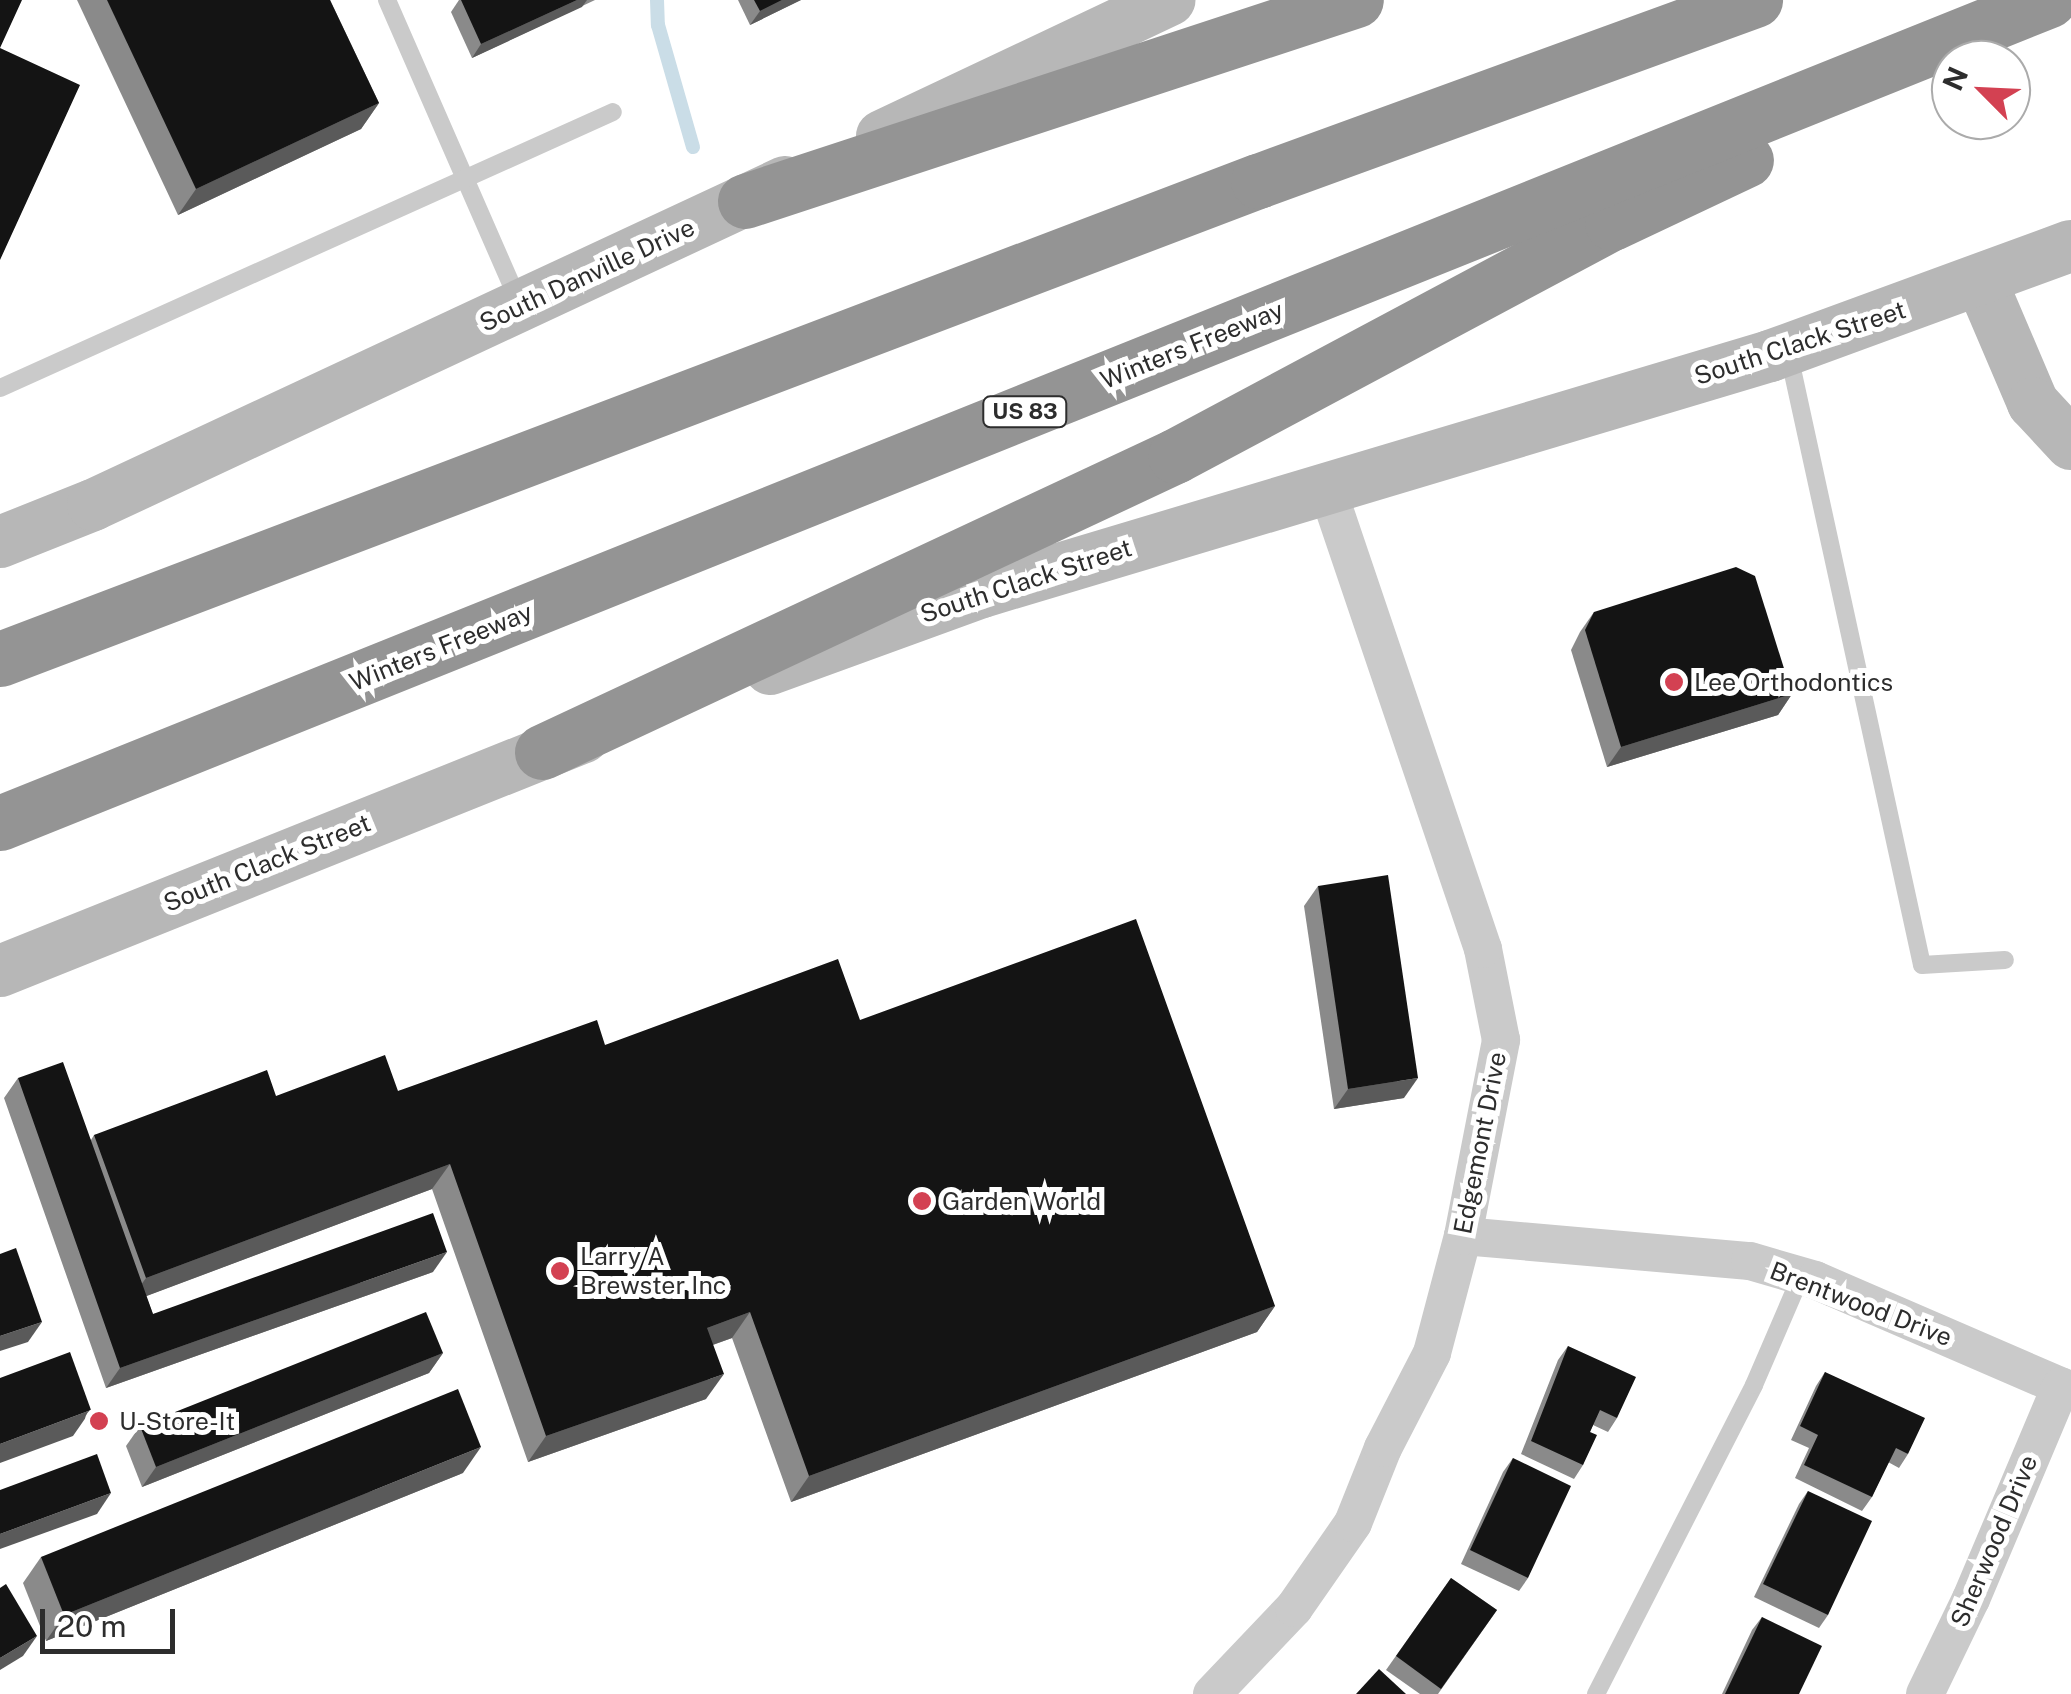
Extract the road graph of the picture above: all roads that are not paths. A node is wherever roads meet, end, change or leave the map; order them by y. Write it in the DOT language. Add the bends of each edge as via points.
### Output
graph roads {
  1 [pos="387,0"];
  2 [pos="1170,0"];
  3 [pos="1356,0"];
  4 [pos="1755,0"];
  5 [pos="2050,0"];
  6 [pos="2071,9"];
  7 [pos="2005,40"];
  8 [pos="1931,74"];
  9 [pos="614,112"];
  10 [pos="466,180"];
  11 [pos="745,201"];
  12 [pos="2071,246"];
  13 [pos="1981,281"];
  14 [pos="520,306"];
  15 [pos="1788,350"];
  16 [pos="0,388"];
  17 [pos="2071,444"];
  18 [pos="1327,488"];
  19 [pos="0,542"];
  20 [pos="0,659"];
  21 [pos="542,752"];
  22 [pos="0,822"];
  23 [pos="2005,960"];
  24 [pos="0,971"];
  25 [pos="1463,1236"];
  26 [pos="1801,1276"];
  27 [pos="2066,1388"];
  28 [pos="1212,1694"];
  29 [pos="1596,1694"];
  30 [pos="1925,1694"];
  1 -- 10 [label="lane"];
  2 -- 11 [label="main road, South Danville Drive"];
  3 -- 11 [label="highway"];
  4 -- 20 [label="highway" via="1258,181"];
  5 -- 22 [label="highway, Winters Freeway / US 83"];
  6 -- 7 [label="highway"];
  8 -- 21 [label="highway" via="1612,223 1175,456"];
  9 -- 10 [label="lane"];
  10 -- 14 [label="lane"];
  10 -- 16 [label="lane"];
  11 -- 14 [label="main road, South Danville Drive"];
  12 -- 13 [label="main road, South Clack Street"];
  13 -- 15 [label="main road, South Clack Street"];
  13 -- 17 [label="main road" via="2033,403"];
  14 -- 19 [label="main road, South Danville Drive"];
  15 -- 18 [label="main road, South Clack Street"];
  15 -- 23 [label="lane" via="1922,966"];
  18 -- 21 [label="main road, South Clack Street" via="982,592"];
  18 -- 25 [label="street, Edgemont Drive" via="1483,949 1501,1040"];
  21 -- 24 [label="main road, South Clack Street"];
  25 -- 26 [label="street, Brentwood Drive" via="1750,1262"];
  25 -- 28 [label="street, Edgemont Drive" via="1432,1354 1352,1523 1294,1608"];
  26 -- 27 [label="street, Brentwood Drive"];
  26 -- 29 [label="lane" via="1738,1418"];
  27 -- 30 [label="street, Sherwood Drive"];
}
